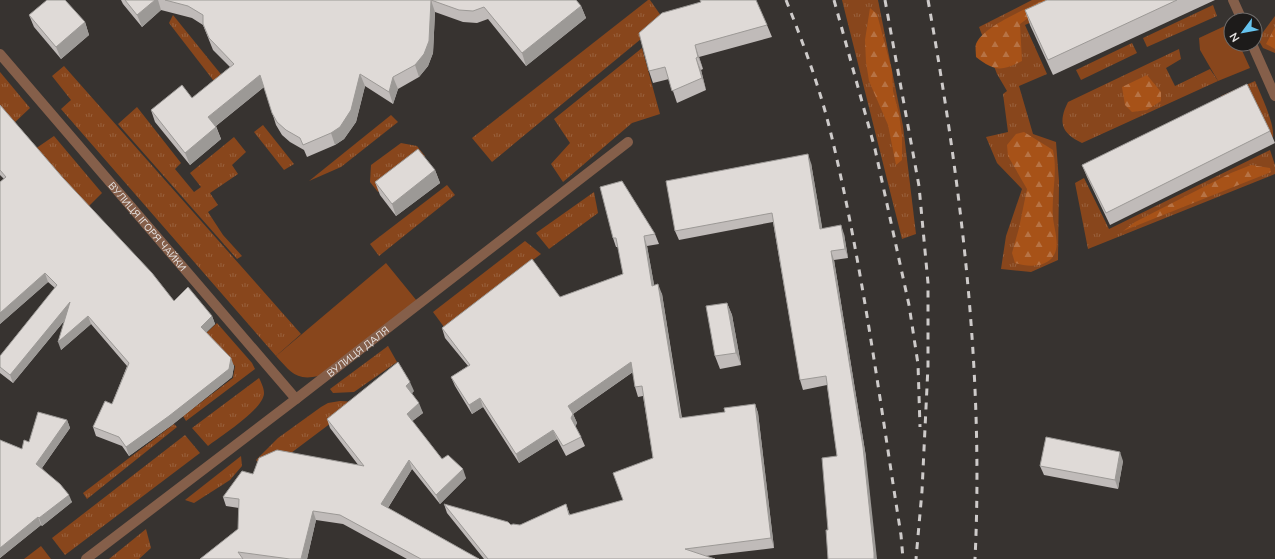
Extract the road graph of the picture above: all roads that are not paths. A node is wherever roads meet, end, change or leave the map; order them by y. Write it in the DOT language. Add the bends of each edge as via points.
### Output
graph roads {
  1 [pos="1233,0"];
  2 [pos="1238,12"];
  3 [pos="1256,52"];
  4 [pos="0,54"];
  5 [pos="1275,96"];
  6 [pos="628,142"];
  7 [pos="296,399"];
  8 [pos="86,559"];
  1 -- 2 [label="street"];
  3 -- 5 [label="street"];
  4 -- 7 [label="street, ВУЛИЦЯ ІГОРЯ ЧАЙКИ"];
  6 -- 7 [label="street, ВУЛИЦЯ ДАЛЯ"];
  7 -- 8 [label="street, ВУЛИЦЯ ДАЛЯ"];
}
